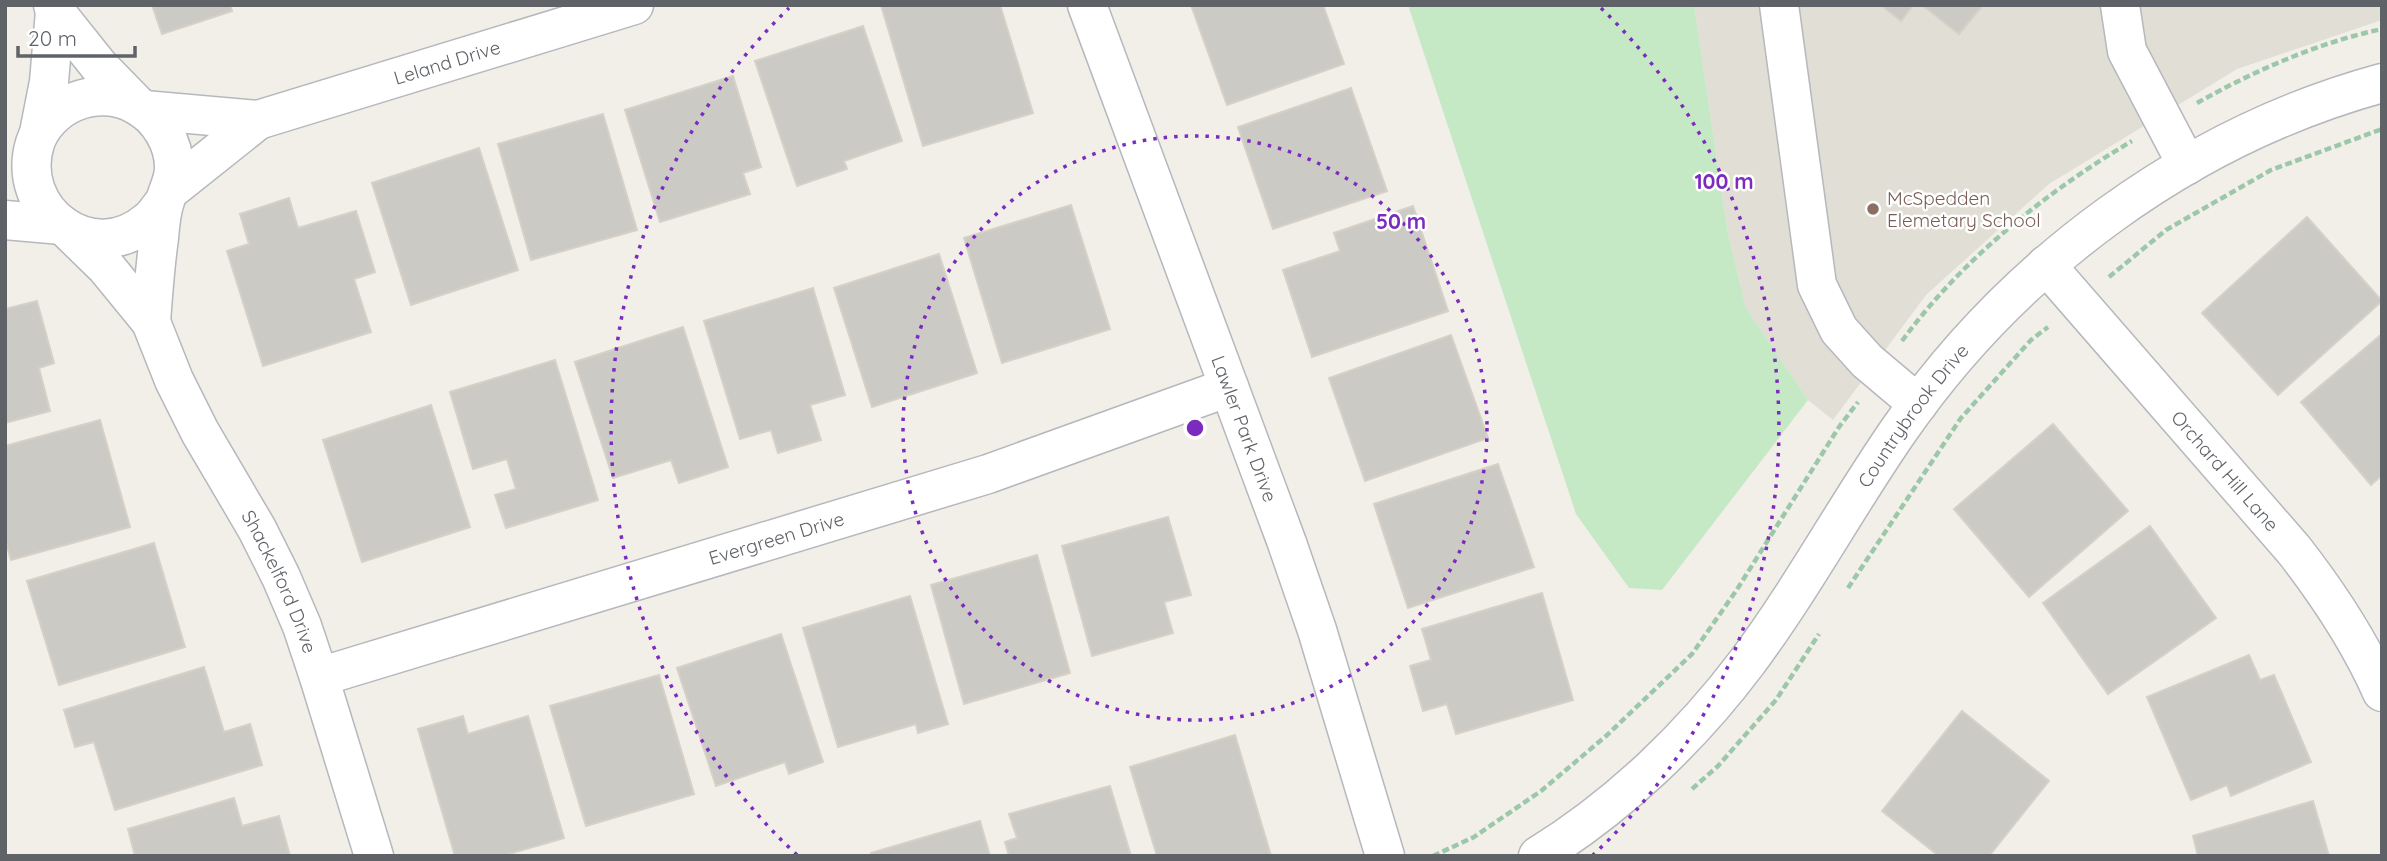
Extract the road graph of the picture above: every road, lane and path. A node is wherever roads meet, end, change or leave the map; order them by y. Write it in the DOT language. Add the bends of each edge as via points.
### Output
graph roads {
  1 [pos="634,5"];
  2 [pos="1087,5"];
  3 [pos="1779,5"];
  4 [pos="2120,5"];
  5 [pos="54,8"];
  6 [pos="2382,83"];
  7 [pos="141,108"];
  8 [pos="258,120"];
  9 [pos="2382,129"];
  10 [pos="38,136"];
  11 [pos="2187,165"];
  12 [pos="5,167"];
  13 [pos="167,196"];
  14 [pos="5,220"];
  15 [pos="64,227"];
  16 [pos="2046,265"];
  17 [pos="2078,302"];
  18 [pos="150,322"];
  19 [pos="1229,387"];
  20 [pos="1918,404"];
  21 [pos="1842,598"];
  22 [pos="1820,632"];
  23 [pos="320,677"];
  24 [pos="2382,692"];
  25 [pos="1687,793"];
  26 [pos="374,856"];
  27 [pos="1385,856"];
  28 [pos="1538,856"];
  1 -- 8 [label="street, Leland Drive"];
  2 -- 19 [label="street, Lawler Park Drive"];
  3 -- 20 [label="street" via="1817,285 1839,331"];
  4 -- 11 [label="street" via="2127,51"];
  5 -- 7 [label="street" via="99,66"];
  5 -- 10 [label="street" via="49,82"];
  6 -- 11 [label="street, Countrybrook Drive" via="2300,111"];
  7 -- 8 [label="street, Leland Drive"];
  7 -- 10 [label="street" via="115,97 82,99 62,108"];
  7 -- 13 [label="street" via="163,130 171,149 174,170"];
  8 -- 13 [label="street, Leland Drive"];
  9 -- 17 [label="path" via="2271,170 2177,223"];
  10 -- 12 [label="street"];
  10 -- 15 [label="street" via="31,165 33,187 43,206"];
  11 -- 16 [label="street, Countrybrook Drive"];
  13 -- 15 [label="street" via="148,222 119,236 87,237"];
  13 -- 18 [label="street, Shackelford Drive"];
  14 -- 15 [label="street"];
  15 -- 18 [label="street, Shackelford Drive" via="106,267"];
  16 -- 17 [label="street, Orchard Hill Lane"];
  16 -- 20 [label="street, Countrybrook Drive" via="2000,308"];
  17 -- 21 [label="path" via="2031,340 1961,418"];
  17 -- 24 [label="street, Orchard Hill Lane" via="2315,576 2346,622"];
  18 -- 23 [label="street, Shackelford Drive" via="200,432 281,577"];
  19 -- 23 [label="street, Evergreen Drive" via="988,474"];
  19 -- 27 [label="street, Lawler Park Drive" via="1309,609"];
  20 -- 28 [label="street, Countrybrook Drive" via="1779,616 1714,703 1637,781"];
  22 -- 25 [label="path" via="1776,700 1718,766"];
  23 -- 26 [label="street, Shackelford Drive"];
}
